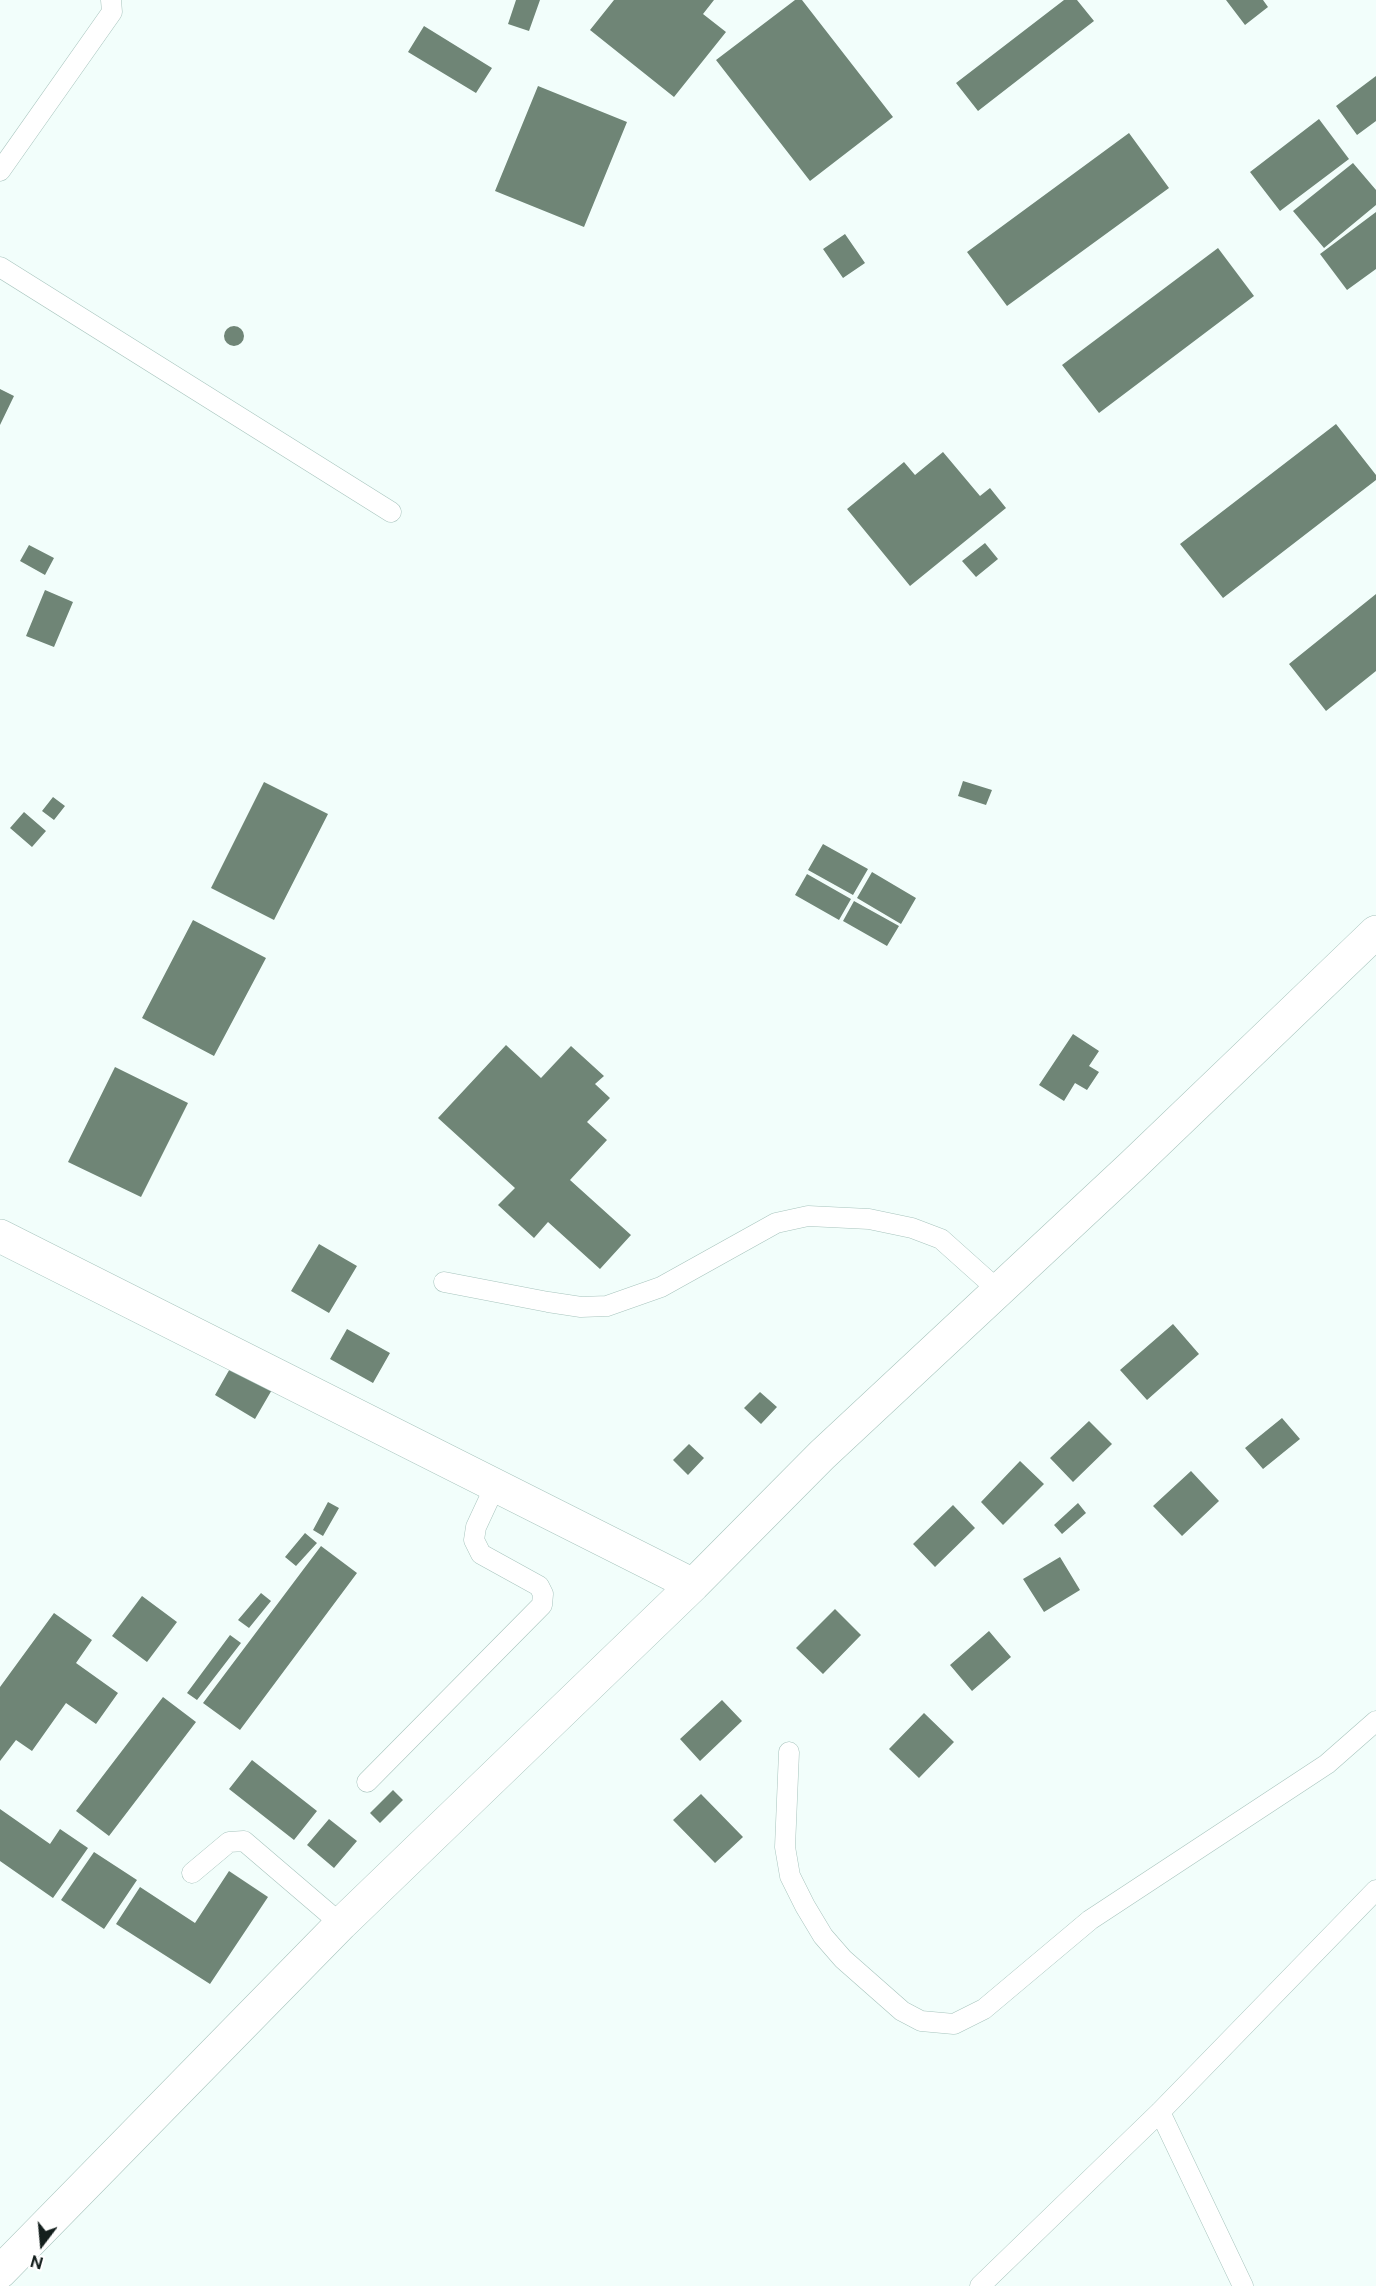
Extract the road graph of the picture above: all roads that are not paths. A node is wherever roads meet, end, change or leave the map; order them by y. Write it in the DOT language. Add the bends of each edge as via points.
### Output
graph roads {
  1 [pos="111,0"];
  2 [pos="0,171"];
  3 [pos="0,267"];
  4 [pos="391,512"];
  5 [pos="1376,932"];
  6 [pos="0,1236"];
  7 [pos="444,1282"];
  8 [pos="998,1290"];
  9 [pos="496,1484"];
  10 [pos="693,1585"];
  11 [pos="1376,1721"];
  12 [pos="789,1752"];
  13 [pos="367,1782"];
  14 [pos="192,1873"];
  15 [pos="1376,1890"];
  16 [pos="341,1924"];
  17 [pos="1160,2112"];
  18 [pos="0,2272"];
  19 [pos="980,2286"];
  20 [pos="1243,2286"];
  1 -- 2 [label="lane" via="112,12"];
  3 -- 4 [label="lane"];
  5 -- 8 [label="street"];
  6 -- 9 [label="street"];
  7 -- 8 [label="lane" via="548,1302 607,1306 661,1287 776,1223 808,1216 869,1219 941,1239"];
  8 -- 10 [label="street" via="822,1455"];
  9 -- 10 [label="street"];
  9 -- 13 [label="lane" via="474,1540 481,1554 539,1586 542,1605"];
  10 -- 16 [label="street"];
  11 -- 12 [label="lane" via="1327,1764 1090,1920 984,2009 954,2024 921,2021 902,2011 823,1936 790,1876 784,1846"];
  14 -- 16 [label="lane" via="229,1842 244,1841"];
  15 -- 17 [label="lane"];
  16 -- 18 [label="street"];
  17 -- 19 [label="lane"];
  17 -- 20 [label="lane"];
}
